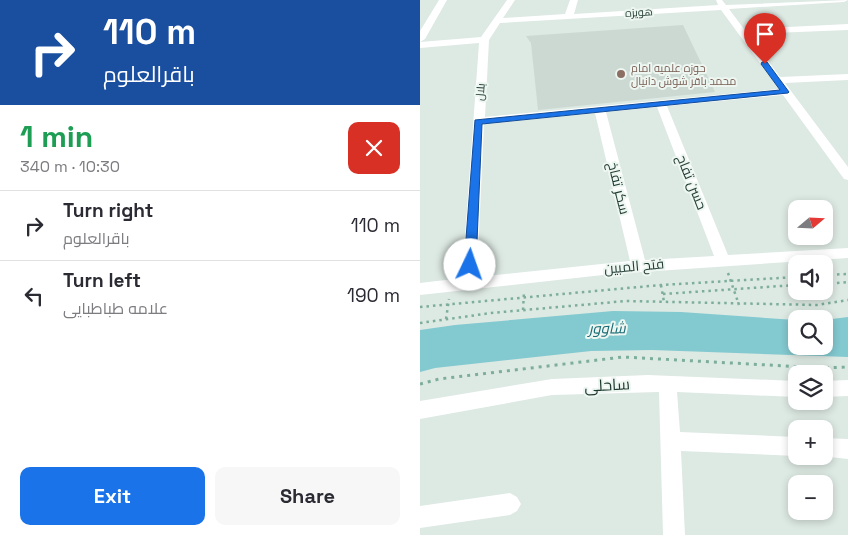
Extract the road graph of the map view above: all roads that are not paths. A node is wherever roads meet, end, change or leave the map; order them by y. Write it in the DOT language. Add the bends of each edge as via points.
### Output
graph roads {
  1 [pos="443,0"];
  2 [pos="510,0"];
  3 [pos="574,0"];
  4 [pos="844,0"];
  5 [pos="720,4"];
  6 [pos="569,16"];
  7 [pos="495,21"];
  8 [pos="848,27"];
  9 [pos="741,32"];
  10 [pos="420,39"];
  11 [pos="484,40"];
  12 [pos="420,45"];
  13 [pos="848,77"];
  14 [pos="777,80"];
  15 [pos="785,92"];
  16 [pos="661,104"];
  17 [pos="600,110"];
  18 [pos="478,121"];
  19 [pos="846,170"];
  20 [pos="848,253"];
  21 [pos="723,260"];
  22 [pos="639,266"];
  23 [pos="469,283"];
  24 [pos="420,289"];
  25 [pos="668,384"];
  26 [pos="848,388"];
  27 [pos="788,389"];
  28 [pos="833,389"];
  29 [pos="420,410"];
  30 [pos="670,441"];
  31 [pos="788,446"];
  32 [pos="833,448"];
  33 [pos="848,449"];
  34 [pos="510,504"];
  35 [pos="420,517"];
  36 [pos="674,535"];
  1 -- 10 [label="street"];
  2 -- 7 [label="street, بلال"];
  3 -- 6 [label="street"];
  4 -- 5 [label="street, هویزه"];
  5 -- 6 [label="street, هویزه"];
  5 -- 9 [label="street"];
  6 -- 7 [label="street, هویزه"];
  7 -- 11 [label="street, بلال"];
  8 -- 9 [label="street"];
  9 -- 14 [label="street"];
  11 -- 12 [label="street"];
  11 -- 18 [label="street, بلال"];
  13 -- 14 [label="street"];
  14 -- 15 [label="street"];
  15 -- 16 [label="street"];
  15 -- 19 [label="street"];
  16 -- 17 [label="street"];
  16 -- 21 [label="street, حسن تفاح"];
  17 -- 18 [label="street"];
  17 -- 22 [label="street, سکر تفاخ"];
  18 -- 23 [label="street, بلال"];
  20 -- 21 [label="street, فتح المبین"];
  21 -- 22 [label="street, فتح المبین"];
  22 -- 23 [label="street, فتح المبین"];
  23 -- 24 [label="street, فتح المبین"];
  25 -- 27 [label="street, ساحلی"];
  25 -- 29 [label="street, ساحلی" via="552,387"];
  25 -- 30 [label="street"];
  26 -- 28 [label="street"];
  30 -- 31 [label="street"];
  30 -- 36 [label="street"];
  32 -- 33 [label="street"];
  34 -- 35 [label="street"];
}
